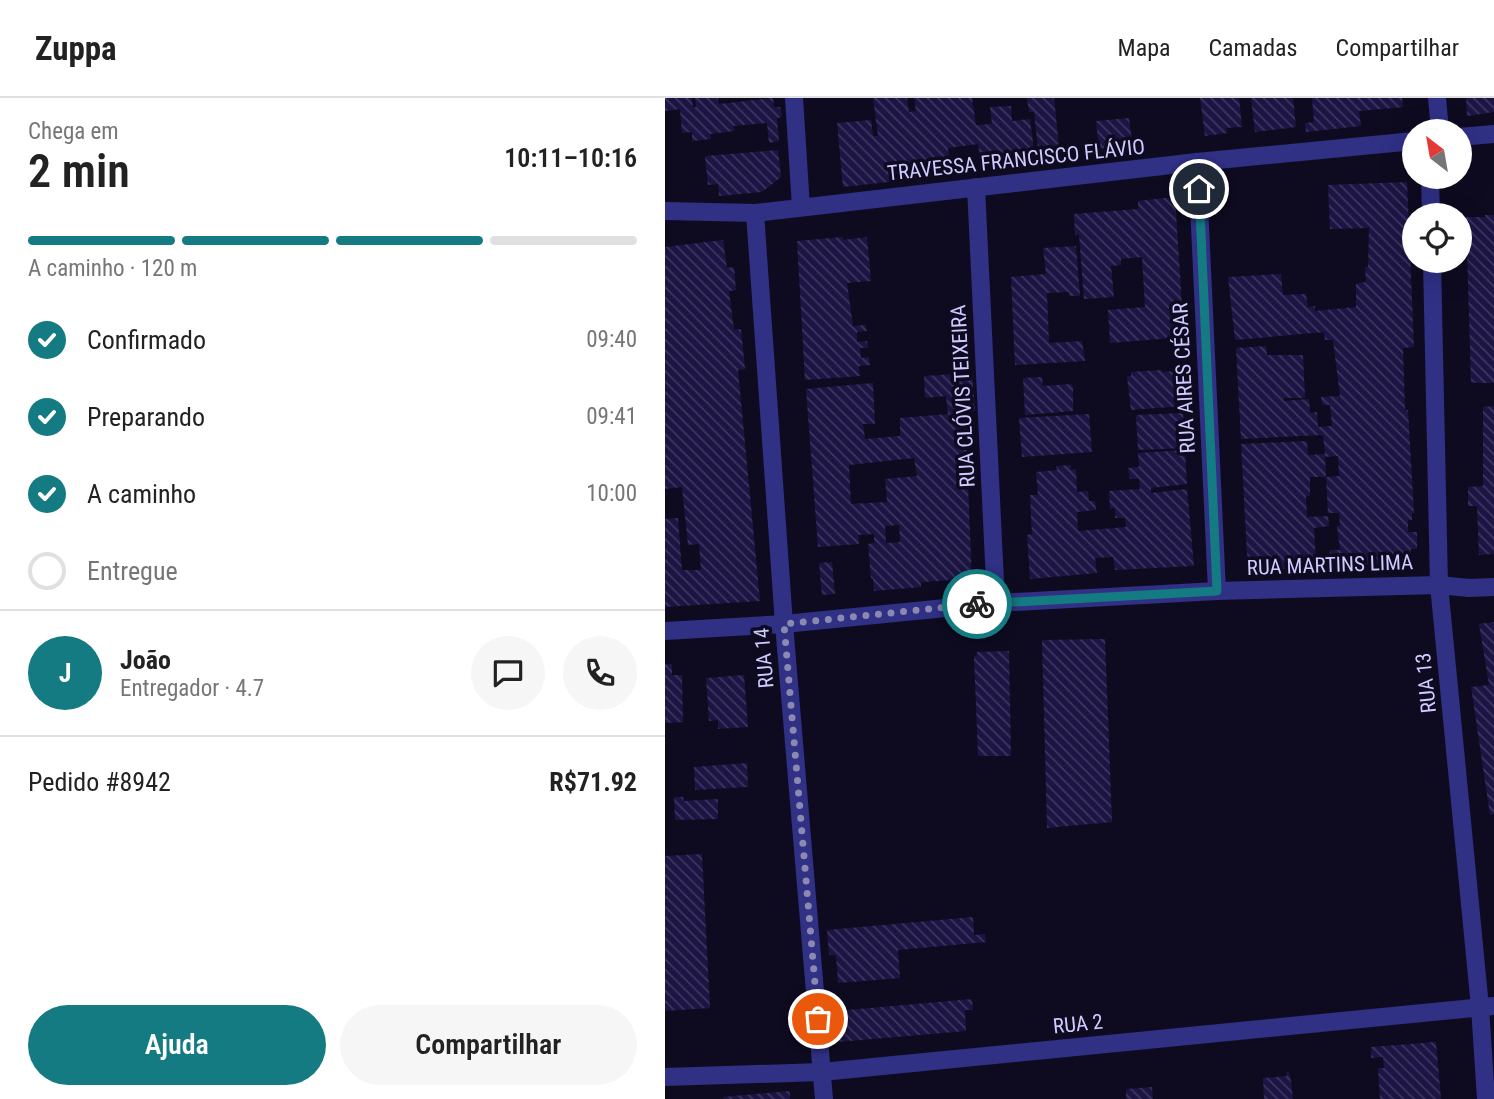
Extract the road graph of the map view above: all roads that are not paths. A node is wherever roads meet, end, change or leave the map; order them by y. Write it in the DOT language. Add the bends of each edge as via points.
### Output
graph roads {
  1 [pos="794,98"];
  2 [pos="1437,98"];
  3 [pos="1439,119"];
  4 [pos="1494,134"];
  5 [pos="1472,136"];
  6 [pos="1402,142"];
  7 [pos="1197,162"];
  8 [pos="976,187"];
  9 [pos="801,207"];
  10 [pos="665,211"];
  11 [pos="755,213"];
  12 [pos="1432,273"];
  13 [pos="1439,584"];
  14 [pos="1494,587"];
  15 [pos="1217,591"];
  16 [pos="996,603"];
  17 [pos="784,624"];
  18 [pos="665,631"];
  19 [pos="1487,1006"];
  20 [pos="823,1072"];
  21 [pos="665,1077"];
  22 [pos="824,1099"];
  23 [pos="1486,1099"];
  1 -- 9 [label="street"];
  2 -- 3 [label="street"];
  4 -- 5 [label="street"];
  6 -- 7 [label="street, TRAVESSA FRANCISCO FLÁVIO"];
  7 -- 8 [label="street, TRAVESSA FRANCISCO FLÁVIO"];
  7 -- 15 [label="street, RUA AIRES CÉSAR"];
  8 -- 9 [label="street, TRAVESSA FRANCISCO FLÁVIO"];
  8 -- 16 [label="street, RUA CLÓVIS TEIXEIRA"];
  9 -- 11 [label="street, TRAVESSA FRANCISCO FLÁVIO"];
  10 -- 11 [label="street, TRAVESSA FRANCISCO FLÁVIO"];
  11 -- 17 [label="street, RUA 14"];
  12 -- 13 [label="street, RUA 13"];
  13 -- 14 [label="street, RUA MARTINS LIMA"];
  13 -- 15 [label="street, RUA MARTINS LIMA"];
  13 -- 19 [label="street, RUA 13"];
  15 -- 16 [label="street, RUA MARTINS LIMA"];
  16 -- 17 [label="street, RUA MARTINS LIMA"];
  17 -- 18 [label="street, RUA MARTINS LIMA"];
  17 -- 20 [label="street, RUA 14"];
  19 -- 20 [label="street, RUA 2"];
  19 -- 23 [label="street, RUA 13"];
  20 -- 21 [label="street, RUA 2"];
  20 -- 22 [label="street, RUA 14"];
}
